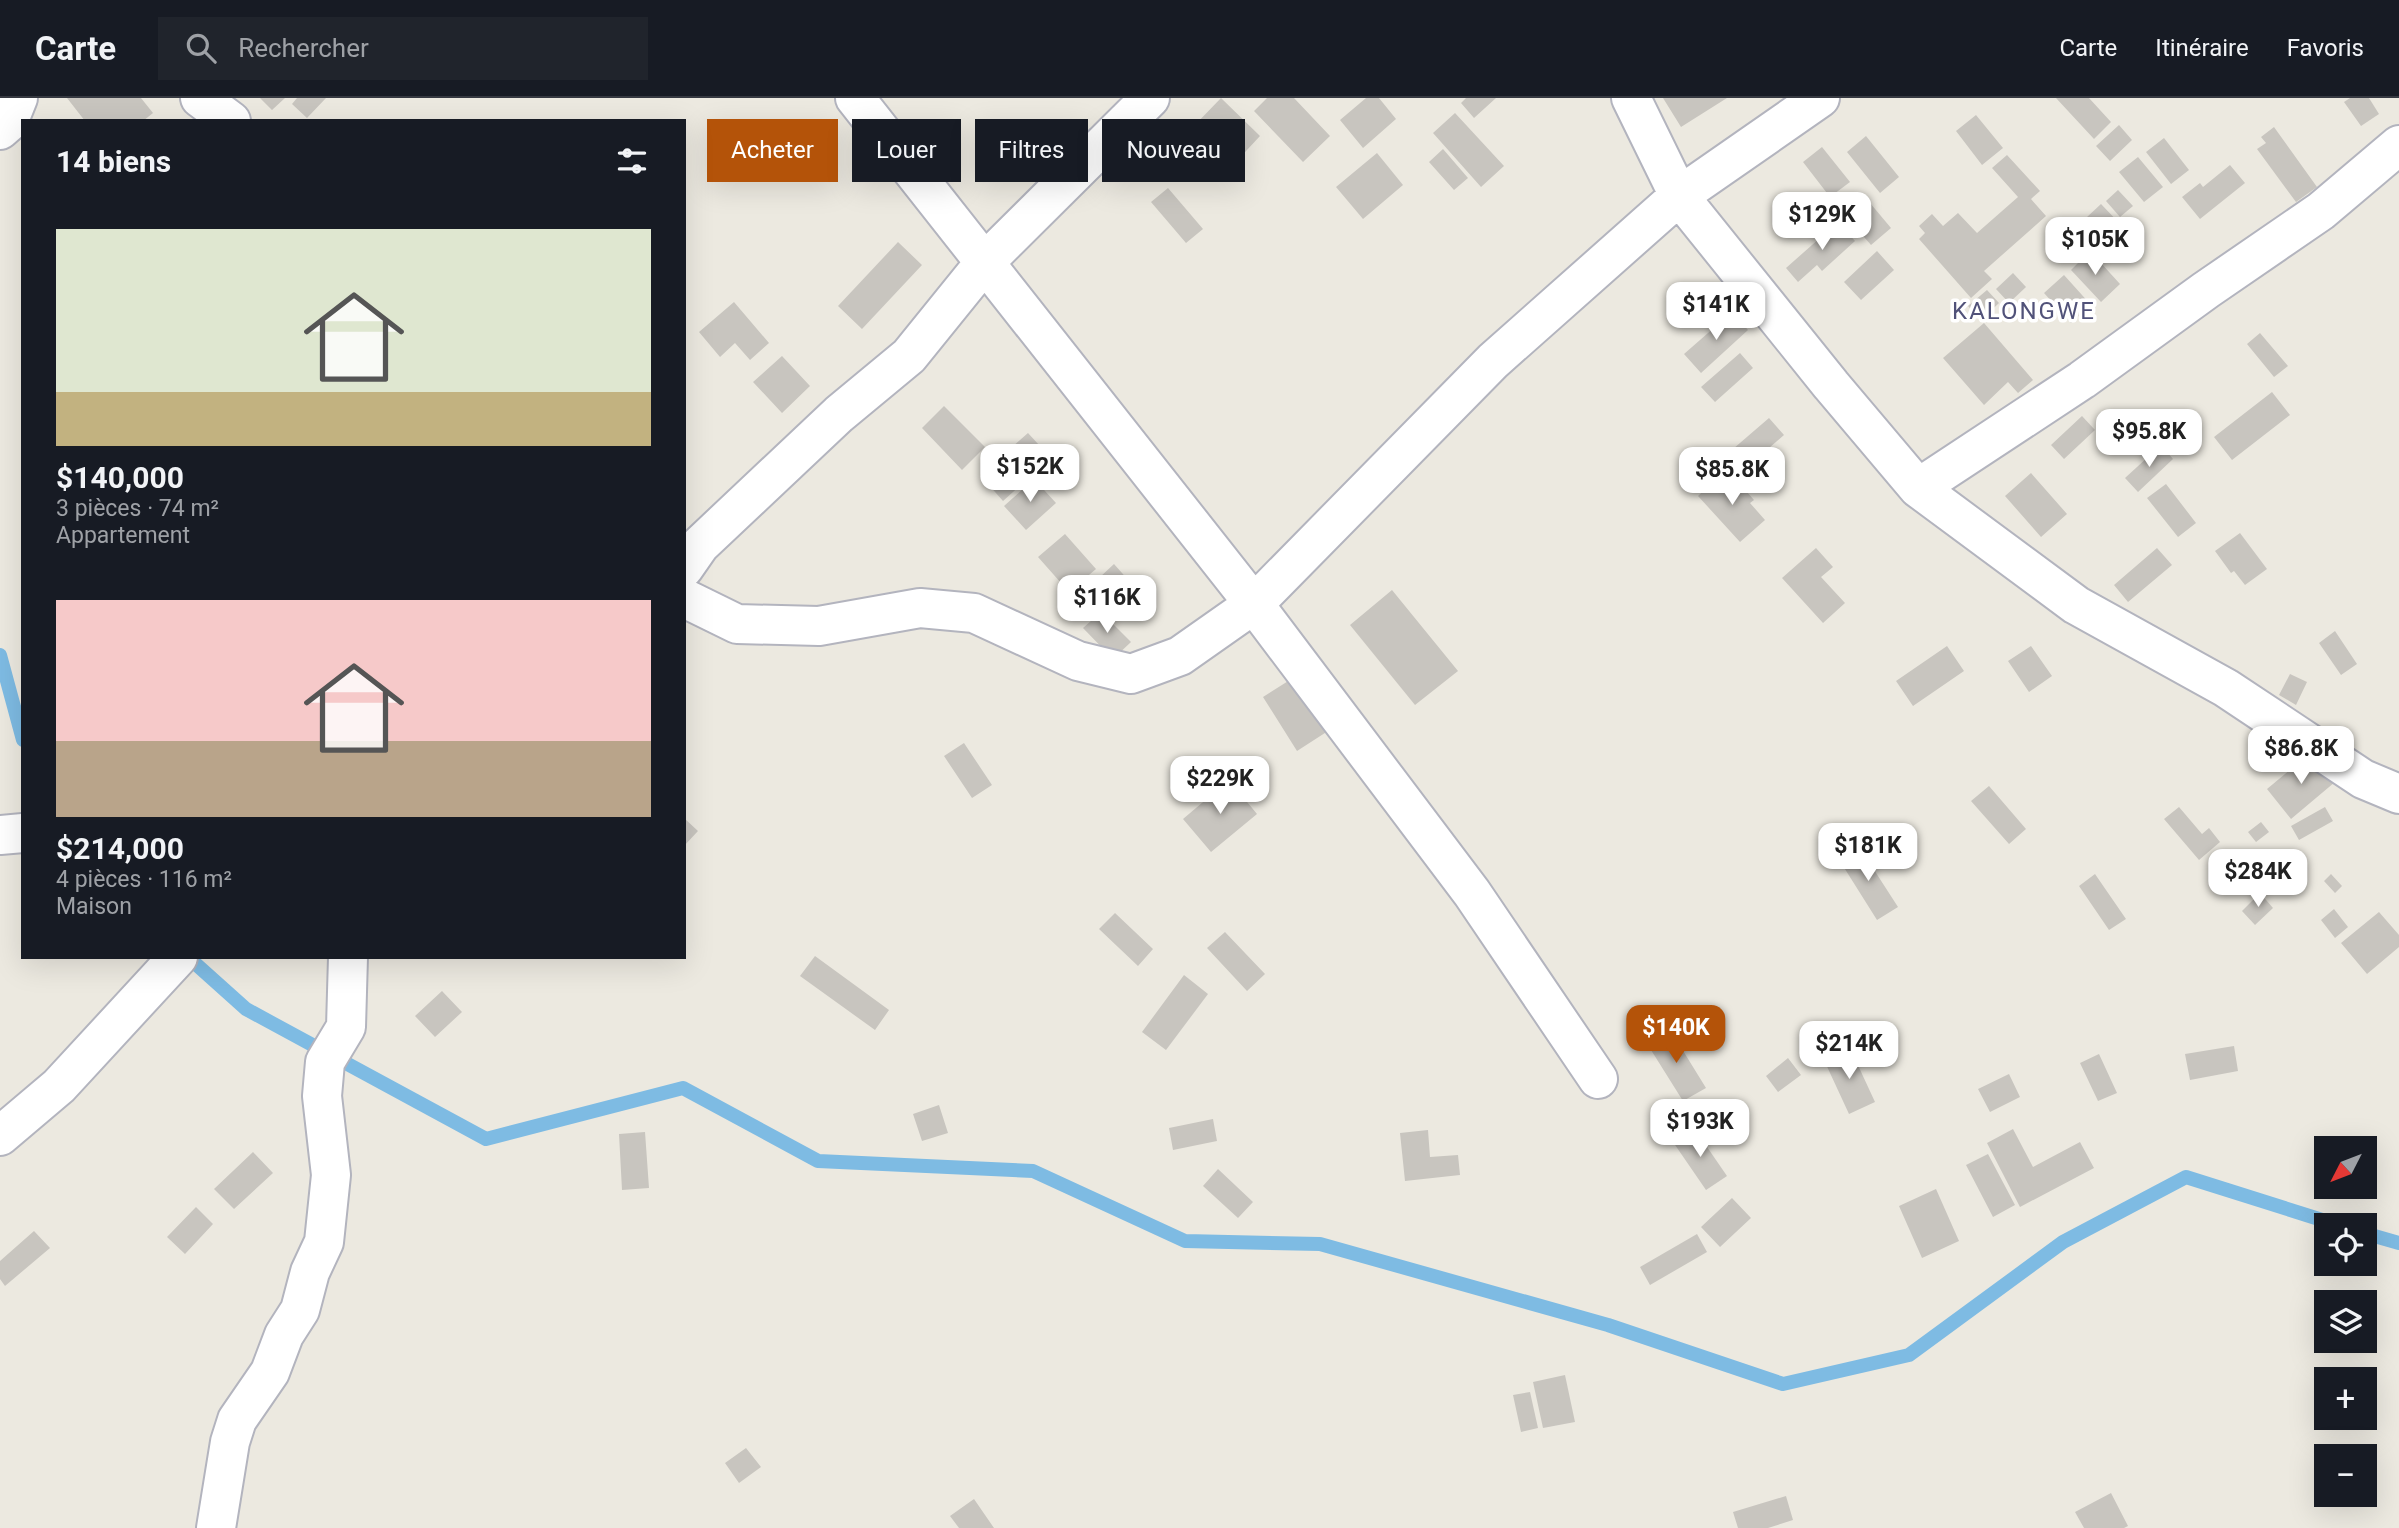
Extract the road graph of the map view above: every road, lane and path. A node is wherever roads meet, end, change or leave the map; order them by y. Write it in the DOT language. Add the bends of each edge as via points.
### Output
graph roads {
  1 [pos="18,98"];
  2 [pos="200,98"];
  3 [pos="855,98"];
  4 [pos="1150,98"];
  5 [pos="1631,98"];
  6 [pos="1820,98"];
  7 [pos="228,119"];
  8 [pos="0,130"];
  9 [pos="2399,145"];
  10 [pos="1679,196"];
  11 [pos="985,262"];
  12 [pos="1918,488"];
  13 [pos="686,565"];
  14 [pos="686,599"];
  15 [pos="1254,604"];
  16 [pos="2399,794"];
  17 [pos="21,833"];
  18 [pos="0,835"];
  19 [pos="176,959"];
  20 [pos="348,959"];
  21 [pos="1598,1079"];
  22 [pos="0,1136"];
  23 [pos="216,1528"];
  1 -- 8 [label="street" via="8,123"];
  2 -- 7 [label="street"];
  3 -- 11 [label="street"];
  4 -- 11 [label="street"];
  5 -- 10 [label="street"];
  6 -- 10 [label="street"];
  9 -- 12 [label="street" via="2321,211 2082,380"];
  10 -- 12 [label="street"];
  10 -- 15 [label="street" via="1493,361"];
  11 -- 13 [label="street" via="909,356 700,545"];
  11 -- 15 [label="street"];
  12 -- 16 [label="street" via="2076,605 2226,688 2363,779"];
  14 -- 15 [label="street" via="737,624 819,626 920,608 974,613 1077,661 1131,674 1180,656"];
  15 -- 21 [label="street" via="1472,893"];
  17 -- 18 [label="street"];
  19 -- 22 [label="street" via="59,1086"];
  20 -- 23 [label="street" via="346,1027 326,1062 322,1096 331,1175 324,1242 300,1310 284,1335 270,1372 237,1420"];
}
